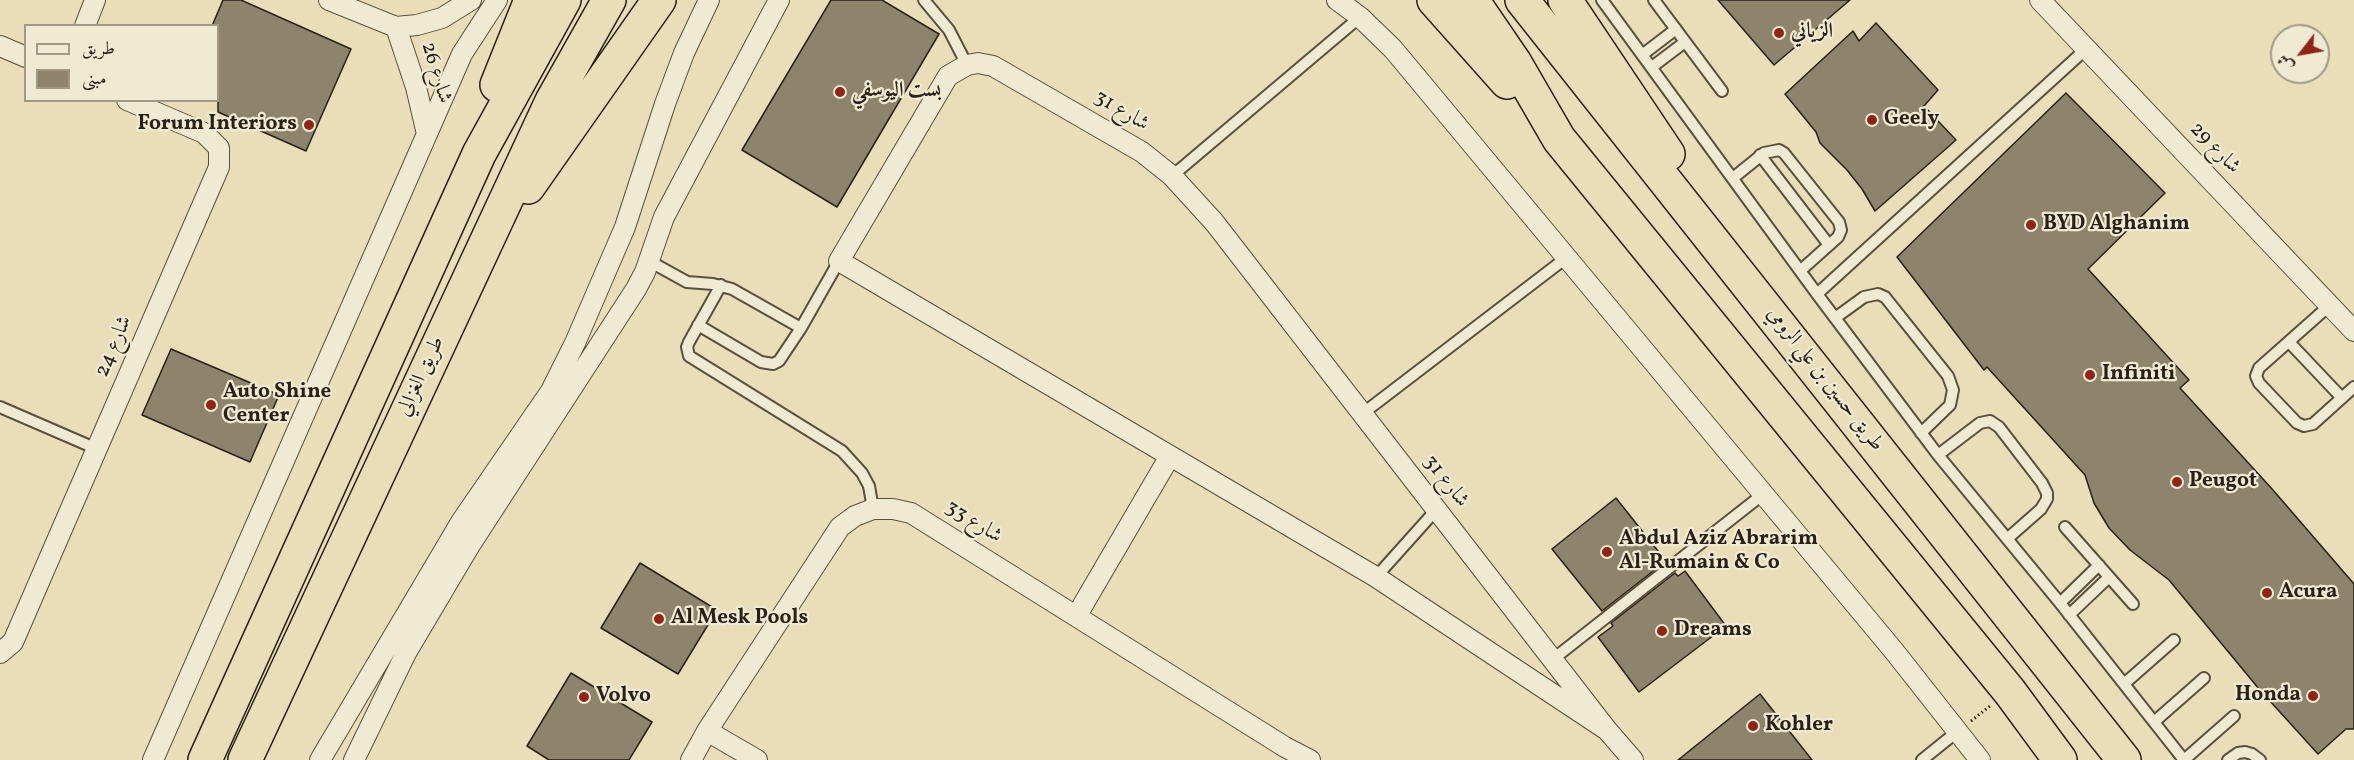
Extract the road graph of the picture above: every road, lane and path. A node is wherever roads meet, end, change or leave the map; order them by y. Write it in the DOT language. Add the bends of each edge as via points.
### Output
graph roads {
  1 [pos="95,0"];
  2 [pos="329,0"];
  3 [pos="471,0"];
  4 [pos="497,0"];
  5 [pos="531,0"];
  6 [pos="564,0"];
  7 [pos="609,0"];
  8 [pos="659,0"];
  9 [pos="709,0"];
  10 [pos="779,0"];
  11 [pos="924,0"];
  12 [pos="1337,0"];
  13 [pos="1434,0"];
  14 [pos="1472,0"];
  15 [pos="1522,0"];
  16 [pos="1565,0"];
  17 [pos="1602,0"];
  18 [pos="1653,0"];
  19 [pos="2040,0"];
  20 [pos="1360,17"];
  21 [pos="86,24"];
  22 [pos="396,27"];
  23 [pos="1676,29"];
  24 [pos="1685,42"];
  25 [pos="0,46"];
  26 [pos="2086,49"];
  27 [pos="1642,54"];
  28 [pos="24,56"];
  29 [pos="967,65"];
  30 [pos="1652,67"];
  31 [pos="1722,91"];
  32 [pos="132,102"];
  33 [pos="427,134"];
  34 [pos="1559,139"];
  35 [pos="479,154"];
  36 [pos="1761,155"];
  37 [pos="1172,176"];
  38 [pos="1733,178"];
  39 [pos="1829,245"];
  40 [pos="1720,248"];
  41 [pos="1566,258"];
  42 [pos="649,261"];
  43 [pos="839,261"];
  44 [pos="474,265"];
  45 [pos="1800,271"];
  46 [pos="721,285"];
  47 [pos="1816,294"];
  48 [pos="2330,305"];
  49 [pos="1835,318"];
  50 [pos="698,325"];
  51 [pos="801,328"];
  52 [pos="2354,331"];
  53 [pos="2289,342"];
  54 [pos="2354,387"];
  55 [pos="2342,398"];
  56 [pos="0,407"];
  57 [pos="1362,414"];
  58 [pos="1922,433"];
  59 [pos="97,449"];
  60 [pos="1938,455"];
  61 [pos="1170,456"];
  62 [pos="1762,495"];
  63 [pos="873,509"];
  64 [pos="1436,510"];
  65 [pos="2065,527"];
  66 [pos="2007,539"];
  67 [pos="2099,565"];
  68 [pos="2109,577"];
  69 [pos="1376,578"];
  70 [pos="2060,603"];
  71 [pos="2133,604"];
  72 [pos="1077,615"];
  73 [pos="2069,615"];
  74 [pos="2174,640"];
  75 [pos="0,653"];
  76 [pos="1552,660"];
  77 [pos="2204,678"];
  78 [pos="2124,684"];
  79 [pos="2010,692"];
  80 [pos="2234,716"];
  81 [pos="2154,722"];
  82 [pos="168,726"];
  83 [pos="707,730"];
  84 [pos="1607,730"];
  85 [pos="1958,731"];
  86 [pos="1281,754"];
  87 [pos="329,757"];
  88 [pos="153,760"];
  89 [pos="170,760"];
  90 [pos="205,760"];
  91 [pos="245,760"];
  92 [pos="309,760"];
  93 [pos="354,760"];
  94 [pos="691,760"];
  95 [pos="757,760"];
  96 [pos="1310,760"];
  97 [pos="1634,760"];
  98 [pos="1922,760"];
  99 [pos="1980,760"];
  100 [pos="2060,760"];
  101 [pos="2124,760"];
  102 [pos="2184,760"];
  103 [pos="2228,760"];
  104 [pos="2260,760"];
  1 -- 21 [label="street"];
  2 -- 22 [label="street, شارع 26"];
  3 -- 22 [label="street, شارع 26" via="442,18"];
  4 -- 33 [label="street" via="462,54"];
  5 -- 35 [label="highway" via="495,90"];
  6 -- 35 [label="highway, طريق الغزالي"];
  7 -- 44 [label="highway, طريق الغزالي" via="552,101"];
  8 -- 44 [label="highway"];
  9 -- 87 [label="street" via="665,104 625,227 575,344 550,391 461,522"];
  10 -- 42 [label="street" via="664,217"];
  11 -- 29 [label="lane" via="949,30"];
  12 -- 20 [label="street"];
  13 -- 34 [label="highway"];
  14 -- 34 [label="highway" via="1515,63"];
  15 -- 40 [label="highway, طريق حسين بن علي الرومي"];
  16 -- 40 [label="highway" via="1671,158"];
  17 -- 27 [label="lane"];
  18 -- 23 [label="lane"];
  19 -- 26 [label="street, شارع 29"];
  20 -- 37 [label="lane"];
  20 -- 41 [label="street" via="1393,49"];
  22 -- 33 [label="street, شارع 26"];
  23 -- 24 [label="lane"];
  23 -- 27 [label="lane"];
  24 -- 30 [label="lane"];
  24 -- 31 [label="lane"];
  25 -- 28 [label="street"];
  26 -- 47 [label="lane"];
  26 -- 48 [label="street, شارع 29"];
  27 -- 30 [label="lane"];
  29 -- 37 [label="street, شارع 31" via="985,64 1000,69 1142,152"];
  29 -- 43 [label="street" via="942,84"];
  30 -- 38 [label="lane"];
  32 -- 59 [label="street, شارع 24" via="204,133 219,148 219,167"];
  33 -- 82 [label="street"];
  34 -- 79 [label="highway"];
  35 -- 90 [label="highway, طريق الغزالي"];
  36 -- 38 [label="lane"];
  36 -- 39 [label="lane"];
  36 -- 39 [label="lane" via="1774,149 1784,153 1839,222 1840,234"];
  37 -- 57 [label="street, شارع 31" via="1214,222"];
  38 -- 45 [label="lane"];
  39 -- 45 [label="lane"];
  40 -- 101 [label="highway, طريق حسين بن علي الرومي"];
  41 -- 57 [label="lane"];
  41 -- 62 [label="street"];
  42 -- 46 [label="lane" via="687,282"];
  42 -- 93 [label="street" via="636,289 522,463 406,653"];
  43 -- 51 [label="lane"];
  43 -- 61 [label="street, شارع 31"];
  44 -- 91 [label="highway, طريق الغزالي"];
  45 -- 47 [label="lane"];
  46 -- 50 [label="lane"];
  46 -- 51 [label="lane"];
  47 -- 49 [label="lane"];
  48 -- 52 [label="street, شارع 29"];
  48 -- 53 [label="lane"];
  49 -- 58 [label="lane"];
  49 -- 58 [label="lane" via="1871,294 1885,297 1948,376 1953,390 1950,405"];
  50 -- 51 [label="lane" via="767,364 783,357"];
  50 -- 63 [label="lane" via="687,347 689,356 842,451 862,473"];
  53 -- 55 [label="lane"];
  53 -- 55 [label="lane" via="2259,368 2256,376 2289,415 2300,425 2309,426"];
  54 -- 55 [label="lane"];
  56 -- 59 [label="lane"];
  57 -- 64 [label="street, شارع 31"];
  58 -- 60 [label="lane"];
  59 -- 75 [label="street, شارع 24" via="13,642"];
  60 -- 66 [label="lane"];
  60 -- 66 [label="lane" via="1980,423 1990,421 1999,427 2047,493 2041,509"];
  61 -- 69 [label="street, شارع 31"];
  61 -- 72 [label="street"];
  62 -- 76 [label="lane"];
  62 -- 85 [label="street"];
  63 -- 72 [label="street, شارع 33" via="911,513"];
  63 -- 83 [label="street" via="840,527"];
  64 -- 69 [label="lane"];
  64 -- 76 [label="street, شارع 31"];
  65 -- 67 [label="lane"];
  66 -- 70 [label="lane"];
  67 -- 68 [label="lane"];
  67 -- 70 [label="lane"];
  68 -- 71 [label="lane"];
  68 -- 73 [label="lane"];
  69 -- 84 [label="street, شارع 31"];
  70 -- 73 [label="lane"];
  72 -- 86 [label="street, شارع 33"];
  73 -- 78 [label="lane"];
  74 -- 78 [label="lane"];
  76 -- 84 [label="street, شارع 31"];
  77 -- 81 [label="lane"];
  78 -- 81 [label="lane"];
  79 -- 85 [label="path"];
  79 -- 100 [label="highway"];
  80 -- 102 [label="lane"];
  81 -- 102 [label="lane"];
  82 -- 88 [label="street"];
  82 -- 89 [label="street"];
  83 -- 94 [label="street"];
  83 -- 95 [label="street"];
  84 -- 97 [label="street, شارع 31"];
  85 -- 98 [label="lane"];
  85 -- 99 [label="street"];
  86 -- 96 [label="street, شارع 33"];
  87 -- 92 [label="street"];
  103 -- 104 [label="lane" via="2245,752"];
}
